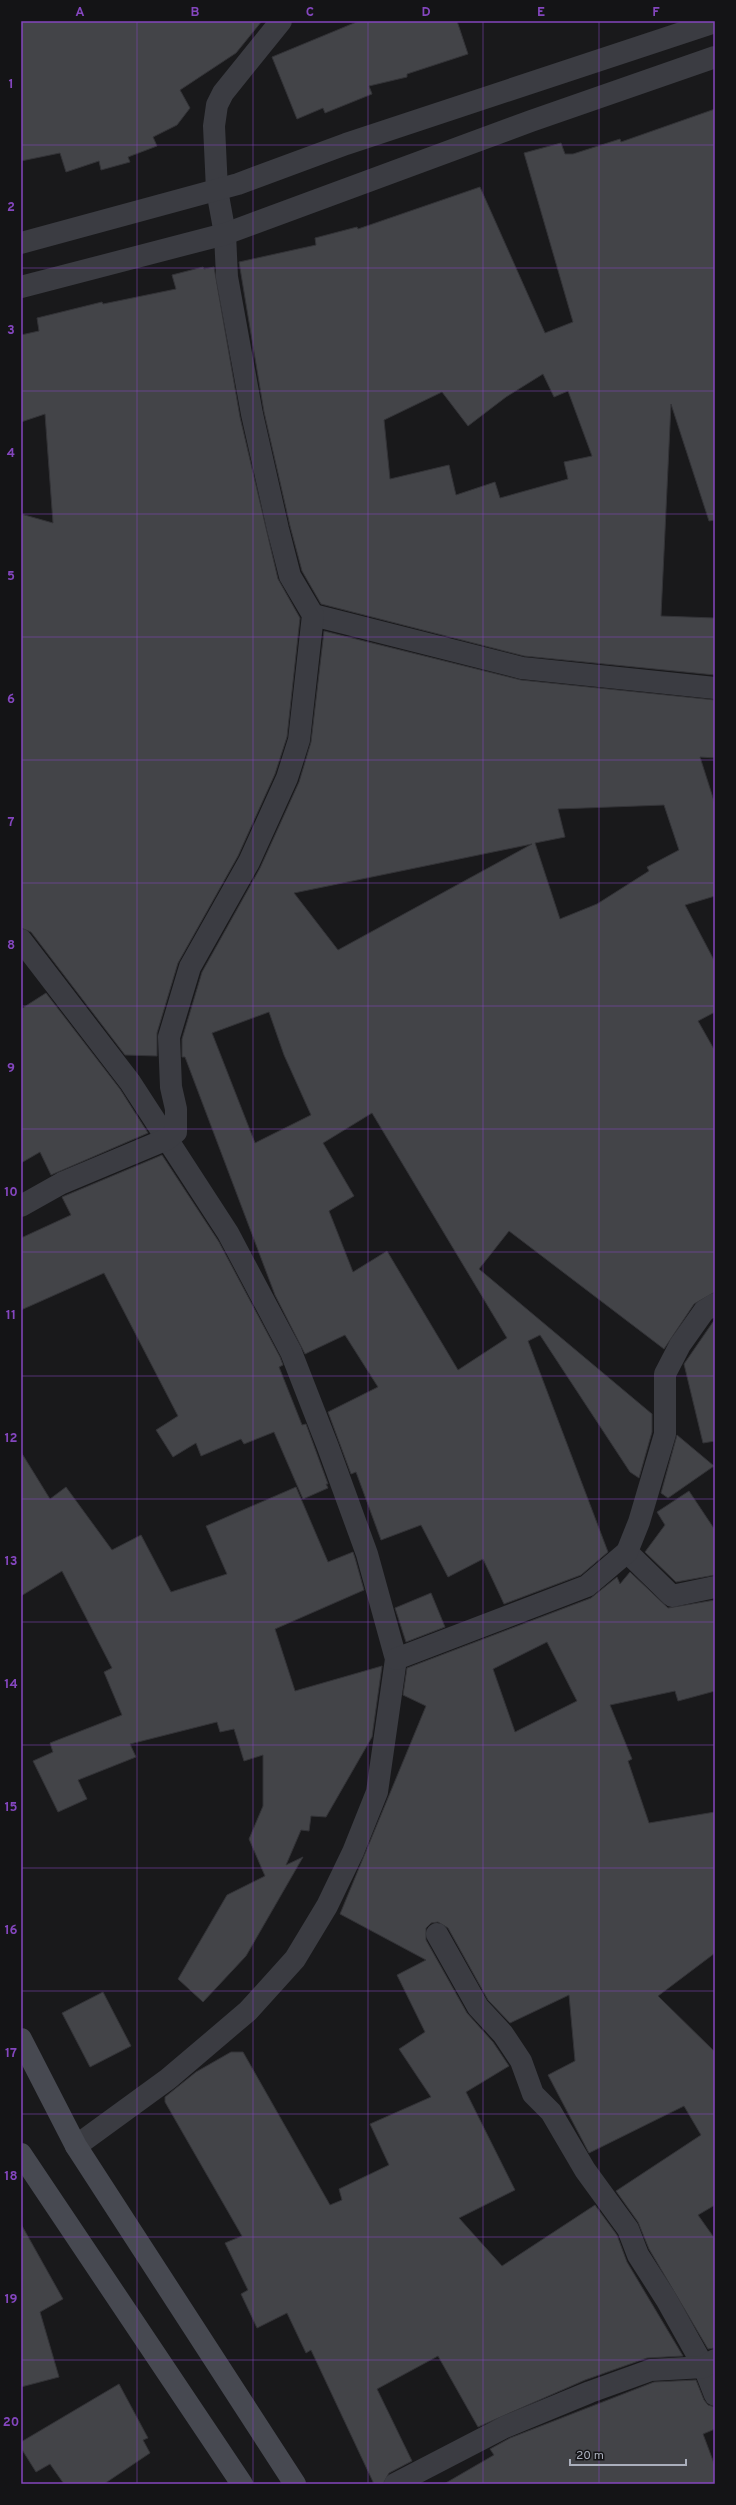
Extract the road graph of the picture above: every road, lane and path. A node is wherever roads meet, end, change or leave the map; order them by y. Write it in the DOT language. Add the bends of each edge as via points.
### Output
graph roads {
  1 [pos="281,21"];
  2 [pos="715,22"];
  3 [pos="715,57"];
  4 [pos="217,190"];
  5 [pos="225,234"];
  6 [pos="21,243"];
  7 [pos="21,287"];
  8 [pos="313,615"];
  9 [pos="715,688"];
  10 [pos="21,940"];
  11 [pos="167,1139"];
  12 [pos="21,1206"];
  13 [pos="715,1304"];
  14 [pos="627,1552"];
  15 [pos="715,1587"];
  16 [pos="396,1659"];
  17 [pos="437,1934"];
  18 [pos="21,2039"];
  19 [pos="76,2146"];
  20 [pos="21,2156"];
  21 [pos="709,2364"];
  22 [pos="715,2395"];
  23 [pos="242,2484"];
  24 [pos="295,2484"];
  25 [pos="395,2484"];
  1 -- 4 [label="street" via="223,92 217,106 214,126"];
  2 -- 4 [label="street" via="346,144"];
  3 -- 5 [label="street" via="523,123"];
  4 -- 5 [label="street"];
  4 -- 6 [label="street"];
  5 -- 7 [label="street"];
  5 -- 8 [label="street" via="227,277 252,414 278,528 290,576"];
  8 -- 9 [label="street" via="522,668"];
  8 -- 11 [label="street" via="299,740 287,778 249,862 190,967 169,1037 176,1132"];
  10 -- 11 [label="street" via="130,1082"];
  11 -- 12 [label="street" via="62,1183"];
  11 -- 16 [label="street" via="228,1233 291,1352 367,1554"];
  13 -- 14 [label="street" via="704,1311 665,1374 665,1434"];
  14 -- 15 [label="street" via="672,1596"];
  14 -- 16 [label="street" via="587,1586"];
  16 -- 19 [label="street" via="378,1792 327,1906 295,1959 248,2011 168,2079"];
  17 -- 21 [label="street" via="478,2007 503,2034 521,2061 533,2094 551,2112 585,2170 628,2229 638,2255"];
  18 -- 19 [label="main road"];
  19 -- 24 [label="main road"];
  20 -- 23 [label="main road"];
  21 -- 22 [label="street"];
  21 -- 25 [label="street" via="651,2370 590,2392 505,2427"];
}
